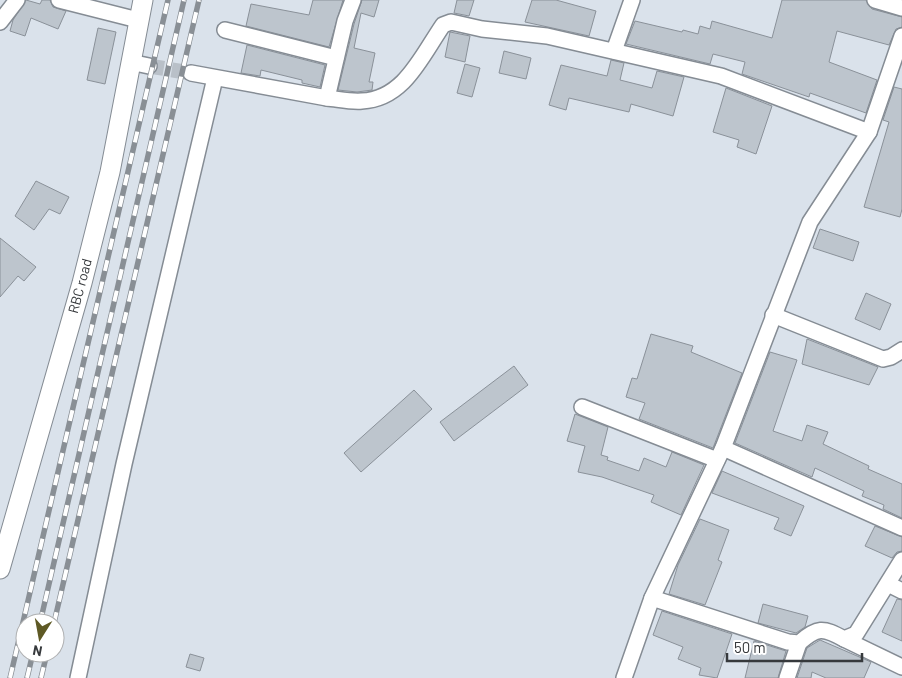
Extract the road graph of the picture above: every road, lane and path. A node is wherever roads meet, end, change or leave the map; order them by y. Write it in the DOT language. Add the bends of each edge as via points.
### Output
graph roads {
  1 [pos="18,0"];
  2 [pos="59,0"];
  3 [pos="143,0"];
  4 [pos="353,0"];
  5 [pos="632,0"];
  6 [pos="875,0"];
  7 [pos="902,8"];
  8 [pos="138,20"];
  9 [pos="0,22"];
  10 [pos="225,30"];
  11 [pos="902,36"];
  12 [pos="614,51"];
  13 [pos="336,58"];
  14 [pos="191,73"];
  15 [pos="215,78"];
  16 [pos="327,98"];
  17 [pos="869,132"];
  18 [pos="773,315"];
  19 [pos="902,350"];
  20 [pos="582,407"];
  21 [pos="720,454"];
  22 [pos="902,528"];
  23 [pos="902,560"];
  24 [pos="0,569"];
  25 [pos="888,584"];
  26 [pos="902,591"];
  27 [pos="652,598"];
  28 [pos="844,639"];
  29 [pos="799,644"];
  30 [pos="902,667"];
  31 [pos="78,678"];
  32 [pos="624,678"];
  33 [pos="787,678"];
  1 -- 9 [label="street"];
  2 -- 8 [label="street"];
  3 -- 8 [label="street, RBC road"];
  4 -- 13 [label="street"];
  5 -- 12 [label="street"];
  6 -- 7 [label="street"];
  8 -- 24 [label="street, RBC road" via="140,64"];
  10 -- 13 [label="street"];
  11 -- 17 [label="street"];
  12 -- 16 [label="street" via="547,36 451,22 443,25 401,86 383,97 361,102"];
  12 -- 17 [label="street" via="721,76"];
  13 -- 16 [label="street"];
  14 -- 15 [label="street"];
  15 -- 16 [label="street"];
  15 -- 31 [label="street" via="124,464"];
  17 -- 18 [label="street" via="810,222"];
  18 -- 19 [label="street" via="883,359"];
  18 -- 21 [label="street"];
  20 -- 21 [label="street"];
  21 -- 22 [label="street"];
  21 -- 27 [label="street"];
  23 -- 25 [label="street"];
  25 -- 26 [label="street"];
  25 -- 28 [label="street" via="856,634"];
  27 -- 29 [label="street"];
  27 -- 32 [label="street"];
  28 -- 29 [label="street" via="830,631 819,630"];
  28 -- 30 [label="street"];
  29 -- 33 [label="street"];
}
